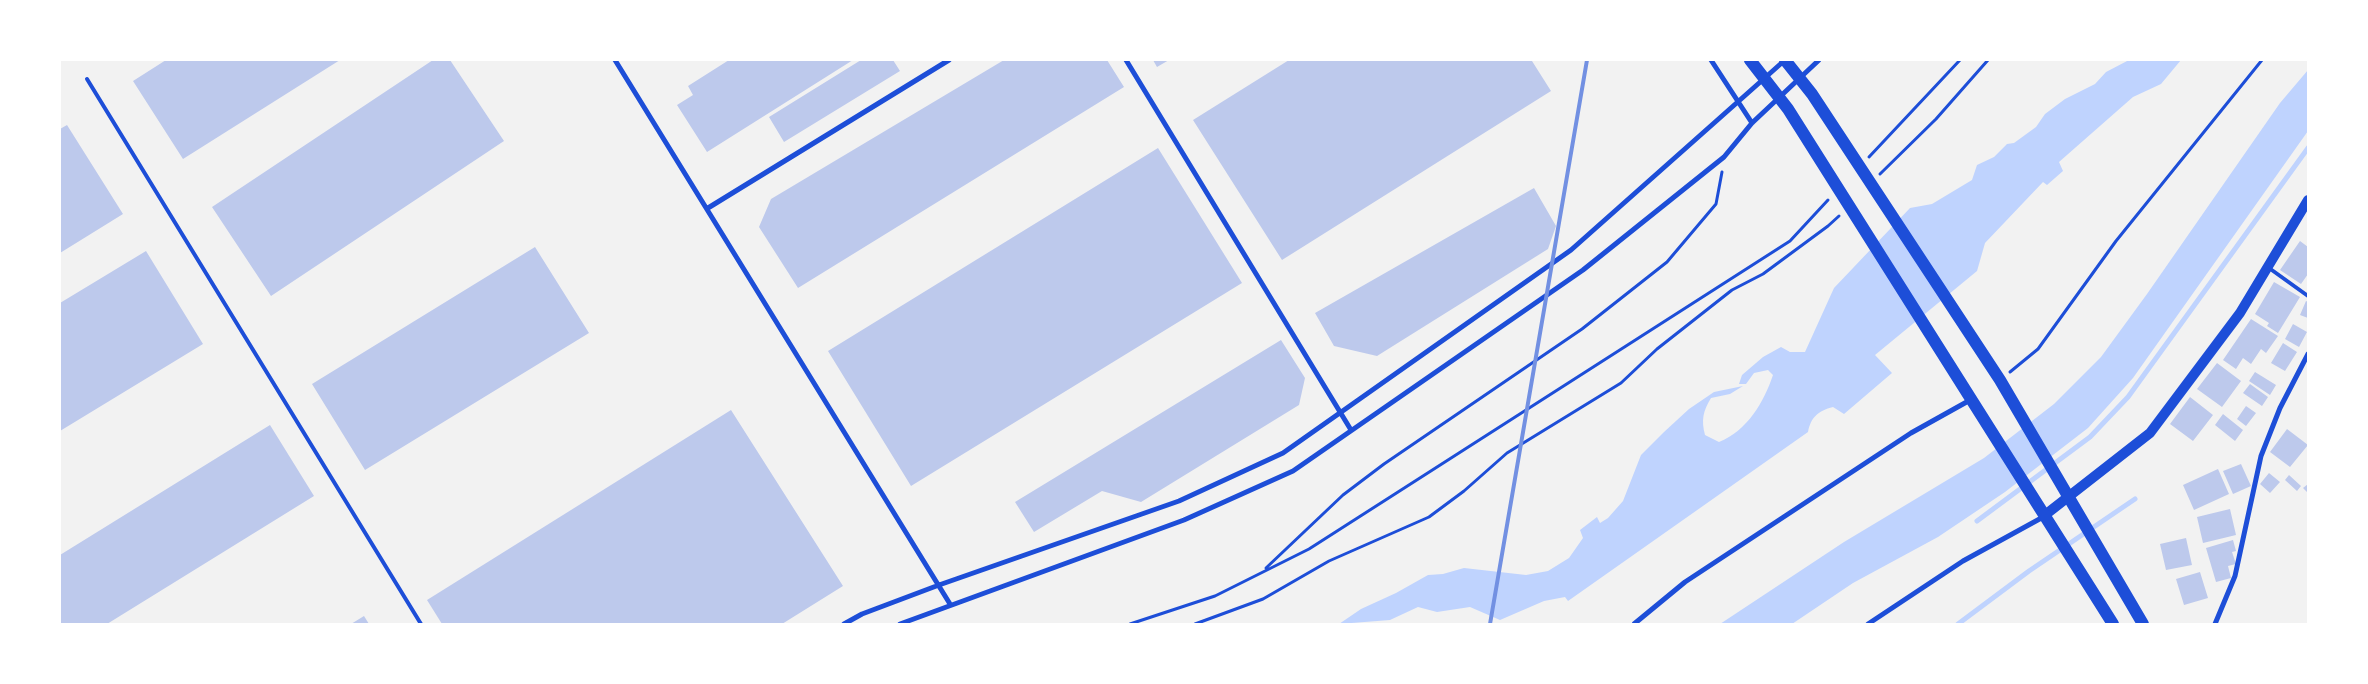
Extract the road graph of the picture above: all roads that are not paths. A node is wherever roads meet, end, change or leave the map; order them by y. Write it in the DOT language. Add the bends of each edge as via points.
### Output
graph roads {
  1 [pos="615,60"];
  2 [pos="949,60"];
  3 [pos="1126,60"];
  4 [pos="1711,60"];
  5 [pos="1750,60"];
  6 [pos="1785,60"];
  7 [pos="1819,60"];
  8 [pos="87,79"];
  9 [pos="1739,102"];
  10 [pos="1752,123"];
  11 [pos="2308,200"];
  12 [pos="708,208"];
  13 [pos="2268,267"];
  14 [pos="2308,296"];
  15 [pos="2308,354"];
  16 [pos="1972,399"];
  17 [pos="1341,414"];
  18 [pos="1351,430"];
  19 [pos="2068,497"];
  20 [pos="2042,511"];
  21 [pos="940,585"];
  22 [pos="950,604"];
  23 [pos="421,624"];
  24 [pos="844,624"];
  25 [pos="900,624"];
  26 [pos="1634,624"];
  27 [pos="1868,624"];
  28 [pos="2113,624"];
  29 [pos="2143,624"];
  30 [pos="2215,624"];
  1 -- 12 [label="street"];
  2 -- 12 [label="street"];
  3 -- 17 [label="street"];
  4 -- 9 [label="street"];
  5 -- 16 [label="main road" via="1788,109"];
  6 -- 9 [label="street"];
  6 -- 19 [label="main road" via="1812,94 2000,380"];
  7 -- 10 [label="street"];
  8 -- 23 [label="lane"];
  9 -- 10 [label="street"];
  9 -- 17 [label="street" via="1571,250"];
  10 -- 18 [label="street" via="1724,157 1583,270"];
  11 -- 13 [label="main road"];
  12 -- 21 [label="street"];
  13 -- 14 [label="lane"];
  13 -- 19 [label="main road" via="2240,313 2150,433"];
  15 -- 30 [label="street" via="2280,408 2261,456 2235,576"];
  16 -- 20 [label="main road"];
  16 -- 26 [label="street" via="1911,433 1685,582"];
  17 -- 18 [label="street"];
  17 -- 21 [label="street" via="1283,453 1178,501"];
  18 -- 22 [label="street" via="1293,471 1184,520"];
  19 -- 20 [label="main road"];
  19 -- 29 [label="main road"];
  20 -- 27 [label="street"];
  20 -- 28 [label="main road"];
  21 -- 22 [label="street"];
  21 -- 24 [label="street"];
  22 -- 25 [label="street"];
}
